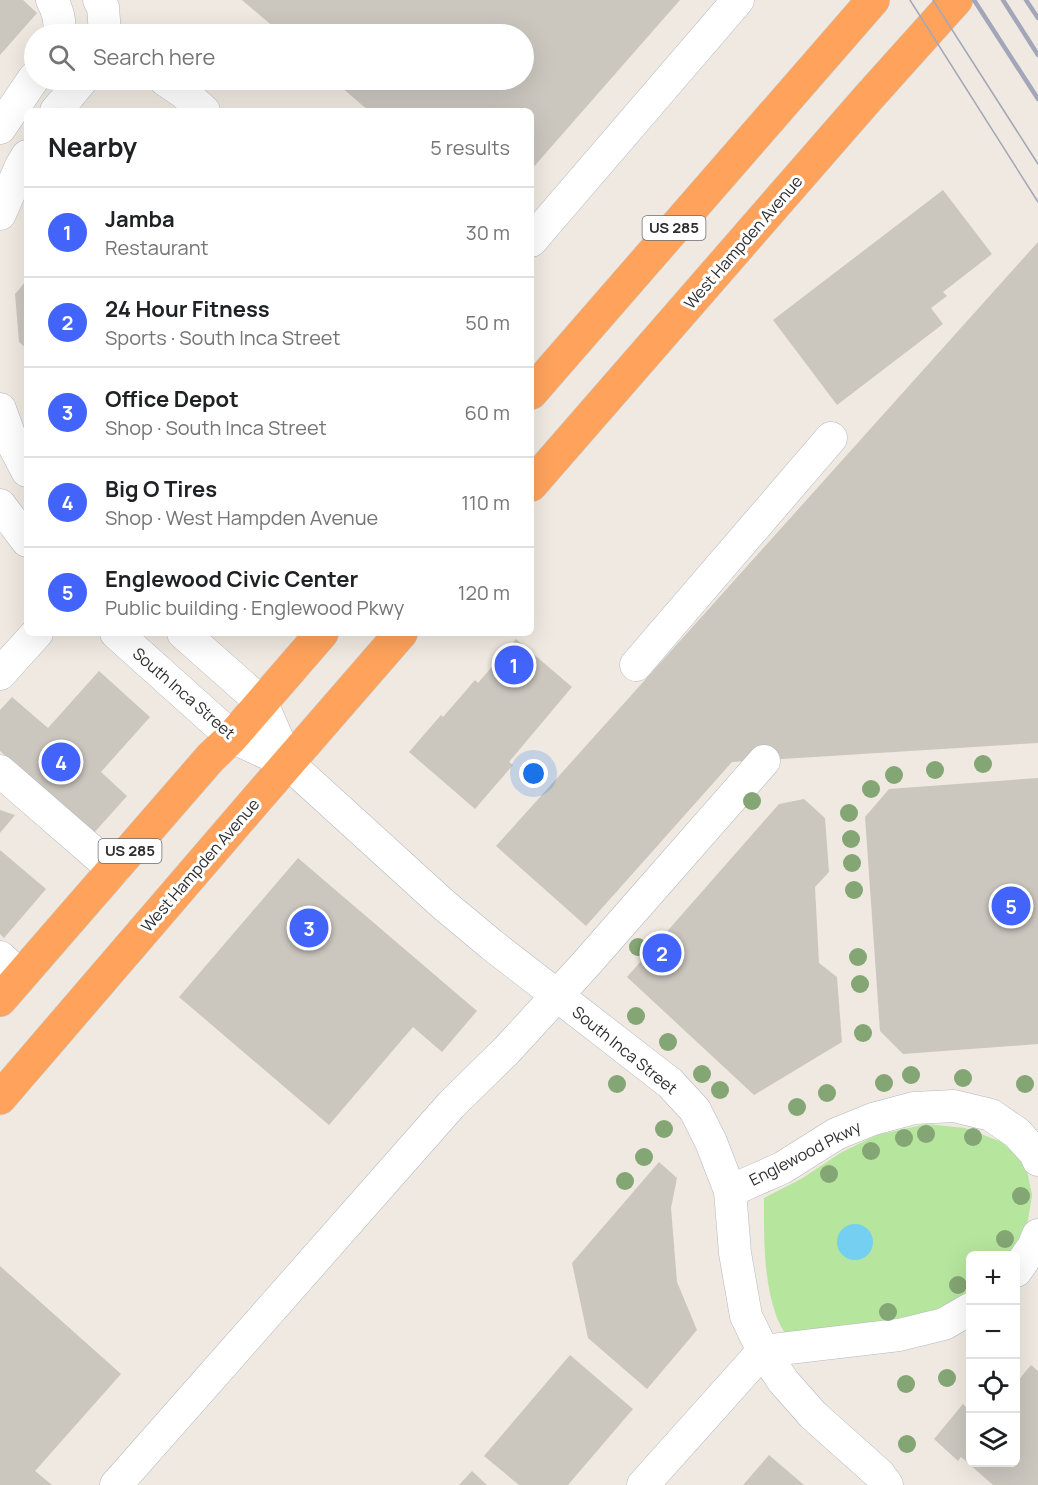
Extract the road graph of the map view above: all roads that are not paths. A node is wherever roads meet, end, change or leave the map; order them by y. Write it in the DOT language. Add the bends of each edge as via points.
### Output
graph roads {
  1 [pos="52,0"];
  2 [pos="99,0"];
  3 [pos="738,0"];
  4 [pos="865,0"];
  5 [pos="873,0"];
  6 [pos="956,0"];
  7 [pos="974,0"];
  8 [pos="60,24"];
  9 [pos="104,24"];
  10 [pos="817,63"];
  11 [pos="26,90"];
  12 [pos="74,90"];
  13 [pos="180,90"];
  14 [pos="868,99"];
  15 [pos="59,108"];
  16 [pos="201,108"];
  17 [pos="0,128"];
  18 [pos="24,161"];
  19 [pos="0,214"];
  20 [pos="534,238"];
  21 [pos="534,390"];
  22 [pos="0,410"];
  23 [pos="831,438"];
  24 [pos="24,465"];
  25 [pos="534,482"];
  26 [pos="0,505"];
  27 [pos="24,538"];
  28 [pos="34,636"];
  29 [pos="119,636"];
  30 [pos="186,636"];
  31 [pos="319,636"];
  32 [pos="399,636"];
  33 [pos="636,665"];
  34 [pos="0,674"];
  35 [pos="262,703"];
  36 [pos="232,737"];
  37 [pos="764,761"];
  38 [pos="288,763"];
  39 [pos="0,771"];
  40 [pos="114,870"];
  41 [pos="7,978"];
  42 [pos="558,995"];
  43 [pos="0,1098"];
  44 [pos="1038,1160"];
  45 [pos="730,1191"];
  46 [pos="1038,1235"];
  47 [pos="1020,1265"];
  48 [pos="966,1311"];
  49 [pos="763,1352"];
  50 [pos="889,1481"];
  51 [pos="116,1485"];
  52 [pos="643,1485"];
  1 -- 8 [label="street"];
  2 -- 9 [label="street"];
  3 -- 20 [label="street"];
  4 -- 10 [label="highway"];
  5 -- 10 [label="highway, US 285"];
  6 -- 14 [label="highway, West Hampden Avenue"];
  7 -- 14 [label="highway"];
  10 -- 21 [label="highway, US 285"];
  11 -- 17 [label="street"];
  12 -- 15 [label="street"];
  13 -- 16 [label="street"];
  14 -- 25 [label="highway, West Hampden Avenue"];
  18 -- 19 [label="street"];
  22 -- 24 [label="street"];
  23 -- 33 [label="street"];
  26 -- 27 [label="street"];
  28 -- 34 [label="street"];
  29 -- 36 [label="street, South Inca Street"];
  30 -- 35 [label="street, South Inca Street"];
  31 -- 35 [label="highway, US 285"];
  32 -- 38 [label="highway, West Hampden Avenue"];
  35 -- 36 [label="highway, US 285"];
  35 -- 38 [label="street, South Inca Street"];
  36 -- 38 [label="street, South Inca Street"];
  36 -- 40 [label="highway, US 285"];
  37 -- 42 [label="street"];
  38 -- 42 [label="street, South Inca Street" via="444,905"];
  38 -- 43 [label="highway, West Hampden Avenue"];
  39 -- 40 [label="street"];
  40 -- 41 [label="highway, US 285"];
  42 -- 45 [label="street, South Inca Street" via="670,1083 695,1110"];
  42 -- 51 [label="street" via="451,1106"];
  44 -- 45 [label="street, Englewood Pkwy" via="1017,1133 991,1114 954,1106 914,1108 836,1134 782,1168"];
  45 -- 49 [label="street, South Inca Street" via="746,1316"];
  46 -- 47 [label="street"];
  48 -- 49 [label="street" via="944,1324 899,1335"];
  49 -- 50 [label="street, South Inca Street" via="813,1415"];
  49 -- 52 [label="street"];
}
